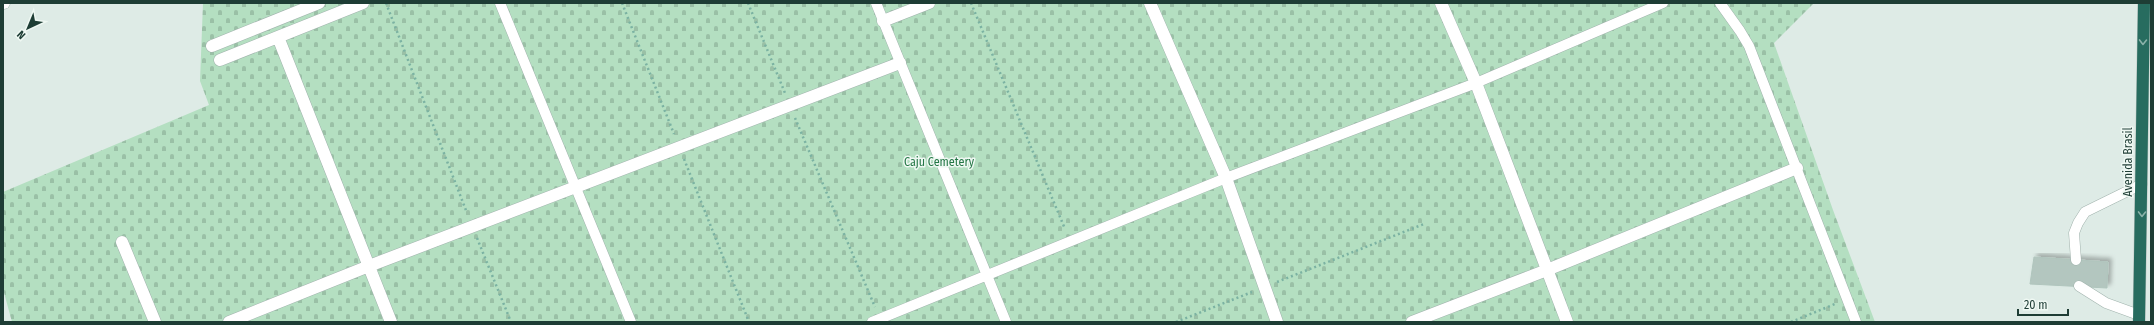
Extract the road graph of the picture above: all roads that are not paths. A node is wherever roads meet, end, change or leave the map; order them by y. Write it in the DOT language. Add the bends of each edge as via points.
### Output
graph roads {
  1 [pos="319,3"];
  2 [pos="363,3"];
  3 [pos="500,3"];
  4 [pos="876,3"];
  5 [pos="929,3"];
  6 [pos="1150,3"];
  7 [pos="1441,3"];
  8 [pos="1663,3"];
  9 [pos="1720,3"];
  10 [pos="2144,3"];
  11 [pos="883,21"];
  12 [pos="278,37"];
  13 [pos="212,46"];
  14 [pos="220,60"];
  15 [pos="900,63"];
  16 [pos="1476,83"];
  17 [pos="1797,168"];
  18 [pos="1226,178"];
  19 [pos="2142,184"];
  20 [pos="576,187"];
  21 [pos="122,242"];
  22 [pos="2076,260"];
  23 [pos="369,266"];
  24 [pos="1547,270"];
  25 [pos="987,274"];
  26 [pos="2079,286"];
  27 [pos="2139,319"];
  28 [pos="876,320"];
  29 [pos="155,322"];
  30 [pos="229,322"];
  31 [pos="391,322"];
  32 [pos="631,322"];
  33 [pos="1006,322"];
  34 [pos="1277,322"];
  35 [pos="1412,322"];
  36 [pos="1568,322"];
  37 [pos="1856,322"];
  1 -- 13 [label="street"];
  2 -- 12 [label="street"];
  3 -- 20 [label="lane"];
  4 -- 11 [label="lane"];
  5 -- 11 [label="street"];
  6 -- 18 [label="street"];
  7 -- 16 [label="street"];
  8 -- 16 [label="lane"];
  9 -- 17 [label="lane" via="1749,46"];
  10 -- 19 [label="highway, Avenida Brasil, one-way"];
  11 -- 15 [label="lane"];
  12 -- 14 [label="street"];
  12 -- 23 [label="street"];
  15 -- 20 [label="street"];
  15 -- 25 [label="lane"];
  16 -- 18 [label="lane"];
  16 -- 24 [label="street"];
  17 -- 24 [label="street"];
  17 -- 37 [label="lane"];
  18 -- 25 [label="lane" via="1070,243"];
  18 -- 34 [label="street"];
  19 -- 22 [label="lane" via="2085,212 2074,233"];
  19 -- 27 [label="highway, Avenida Brasil, one-way"];
  20 -- 23 [label="street"];
  20 -- 32 [label="lane"];
  21 -- 29 [label="street"];
  23 -- 30 [label="street"];
  23 -- 31 [label="street"];
  24 -- 35 [label="street"];
  24 -- 36 [label="street"];
  25 -- 28 [label="lane"];
  25 -- 33 [label="lane"];
  26 -- 27 [label="lane"];
}
